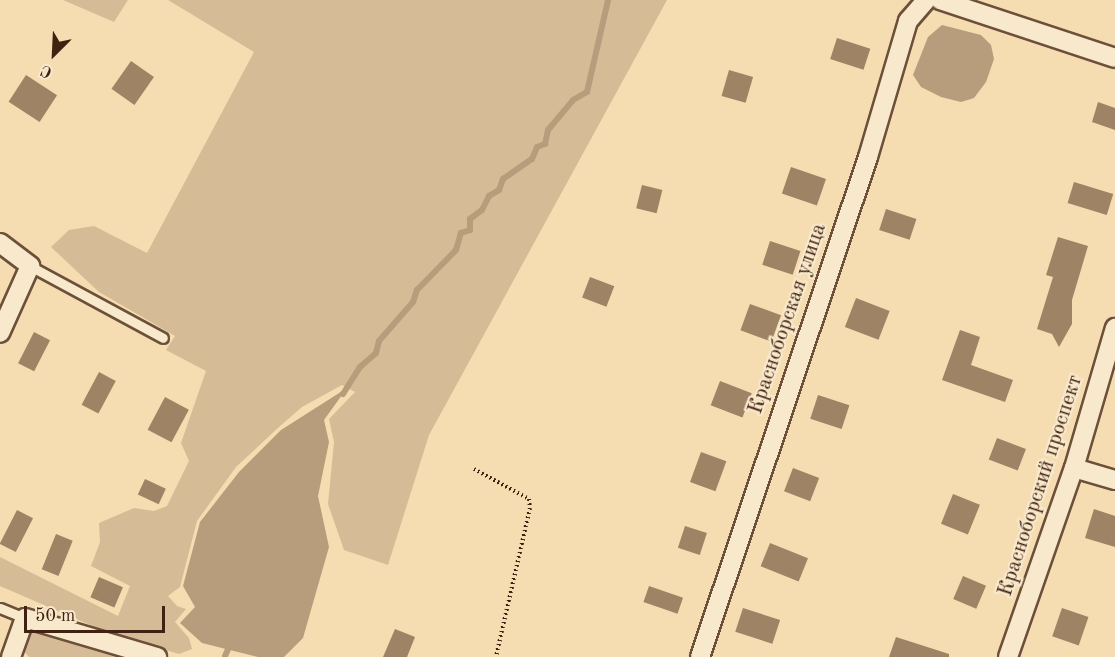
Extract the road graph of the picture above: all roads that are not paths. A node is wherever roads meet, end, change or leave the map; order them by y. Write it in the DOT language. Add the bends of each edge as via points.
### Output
graph roads {
  1 [pos="926,0"];
  2 [pos="940,0"];
  3 [pos="1115,58"];
  4 [pos="0,243"];
  5 [pos="30,266"];
  6 [pos="1115,328"];
  7 [pos="0,333"];
  8 [pos="163,338"];
  9 [pos="1074,468"];
  10 [pos="1115,480"];
  11 [pos="0,609"];
  12 [pos="25,618"];
  13 [pos="11,657"];
  14 [pos="157,657"];
  15 [pos="700,657"];
  16 [pos="1008,657"];
  1 -- 15 [label="street, Красноборская улица" via="908,21 868,157"];
  2 -- 3 [label="street"];
  4 -- 5 [label="street"];
  5 -- 7 [label="street"];
  5 -- 8 [label="lane"];
  6 -- 9 [label="street, Красноборский проспект"];
  9 -- 10 [label="street"];
  9 -- 16 [label="street, Красноборский проспект"];
  11 -- 12 [label="lane"];
  12 -- 13 [label="street"];
  12 -- 14 [label="street"];
}
